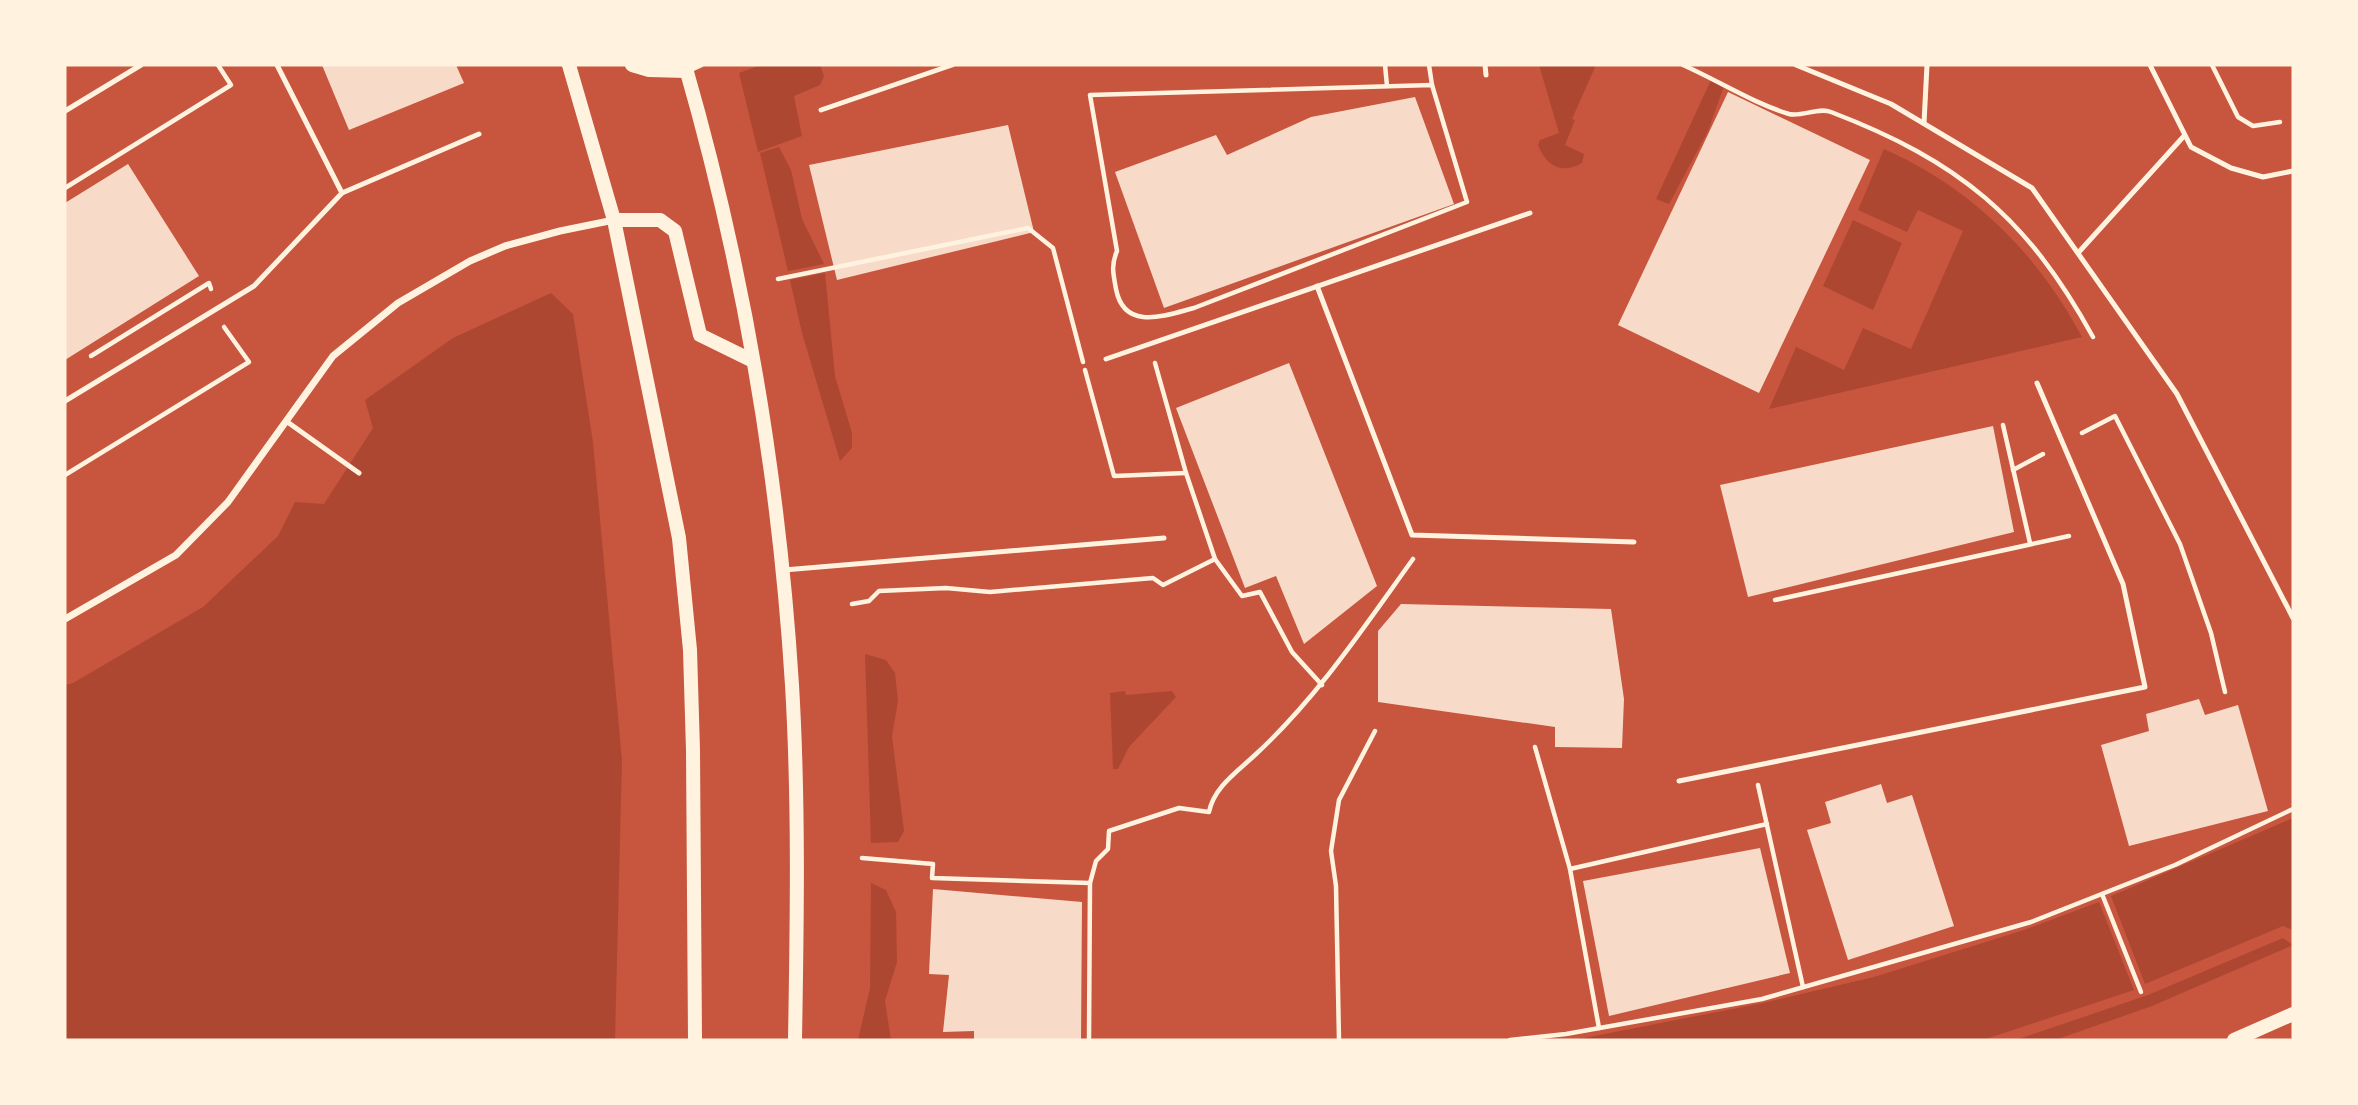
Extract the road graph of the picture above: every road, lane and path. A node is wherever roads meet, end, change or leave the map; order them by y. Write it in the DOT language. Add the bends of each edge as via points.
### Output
graph roads {
  1 [pos="141,65"];
  2 [pos="218,65"];
  3 [pos="277,65"];
  4 [pos="569,65"];
  5 [pos="632,65"];
  6 [pos="701,65"];
  7 [pos="952,65"];
  8 [pos="1385,65"];
  9 [pos="1429,65"];
  10 [pos="1485,65"];
  11 [pos="1683,65"];
  12 [pos="1796,65"];
  13 [pos="1927,65"];
  14 [pos="2150,65"];
  15 [pos="2212,65"];
  16 [pos="686,68"];
  17 [pos="1486,75"];
  18 [pos="1432,85"];
  19 [pos="1387,86"];
  20 [pos="821,110"];
  21 [pos="65,111"];
  22 [pos="2280,122"];
  23 [pos="1924,123"];
  24 [pos="479,134"];
  25 [pos="2184,136"];
  26 [pos="2293,171"];
  27 [pos="65,188"];
  28 [pos="342,193"];
  29 [pos="1530,213"];
  30 [pos="614,220"];
  31 [pos="2078,253"];
  32 [pos="778,279"];
  33 [pos="1317,286"];
  34 [pos="2093,337"];
  35 [pos="1150,343"];
  36 [pos="1106,359"];
  37 [pos="753,361"];
  38 [pos="2038,383"];
  39 [pos="65,401"];
  40 [pos="286,421"];
  41 [pos="2003,425"];
  42 [pos="2064,443"];
  43 [pos="2013,470"];
  44 [pos="359,473"];
  45 [pos="1186,473"];
  46 [pos="2069,536"];
  47 [pos="1164,538"];
  48 [pos="1634,541"];
  49 [pos="2030,543"];
  50 [pos="1215,559"];
  51 [pos="1413,559"];
  52 [pos="782,570"];
  53 [pos="1775,600"];
  54 [pos="852,604"];
  55 [pos="2293,618"];
  56 [pos="65,619"];
  57 [pos="1322,685"];
  58 [pos="2225,692"];
  59 [pos="1375,731"];
  60 [pos="1535,747"];
  61 [pos="1754,766"];
  62 [pos="1679,781"];
  63 [pos="2293,809"];
  64 [pos="1767,824"];
  65 [pos="862,858"];
  66 [pos="1570,869"];
  67 [pos="1090,883"];
  68 [pos="2102,894"];
  69 [pos="1803,987"];
  70 [pos="2141,992"];
  71 [pos="2293,1014"];
  72 [pos="1599,1028"];
  73 [pos="1566,1037"];
  74 [pos="695,1040"];
  75 [pos="795,1040"];
  76 [pos="1089,1040"];
  77 [pos="1339,1040"];
  78 [pos="1510,1040"];
  79 [pos="2234,1040"];
  1 -- 21 [label="lane"];
  2 -- 27 [label="path" via="230,85"];
  3 -- 28 [label="lane"];
  4 -- 30 [label="main road"];
  5 -- 16 [label="main road" via="649,71"];
  6 -- 16 [label="lane"];
  7 -- 20 [label="lane"];
  8 -- 19 [label="path"];
  9 -- 18 [label="path"];
  10 -- 17 [label="lane"];
  11 -- 34 [label="path" via="1792,115 1828,110 1928,157 1965,180 2043,256"];
  12 -- 23 [label="lane" via="1891,104"];
  13 -- 23 [label="lane"];
  14 -- 25 [label="lane"];
  15 -- 22 [label="path" via="2238,117 2253,125"];
  16 -- 37 [label="main road" via="718,190"];
  18 -- 19 [label="path"];
  18 -- 19 [label="path" via="1467,202 1194,308 1143,319 1129,314 1118,299 1111,265 1117,251 1090,95"];
  23 -- 31 [label="lane" via="2032,188"];
  24 -- 28 [label="lane"];
  25 -- 26 [label="lane" via="2191,147 2231,168 2263,177"];
  25 -- 31 [label="lane"];
  28 -- 39 [label="lane" via="254,286"];
  29 -- 33 [label="lane"];
  30 -- 37 [label="main road" via="660,220 675,231 700,335"];
  30 -- 40 [label="street" via="505,247 436,279 366,326 333,356"];
  30 -- 74 [label="main road" via="679,538 693,737"];
  31 -- 55 [label="lane" via="2177,394"];
  32 -- 45 [label="path" via="1028,228 1053,248 1114,476"];
  33 -- 35 [label="lane"];
  33 -- 48 [label="lane" via="1412,535"];
  35 -- 36 [label="lane"];
  35 -- 45 [label="path"];
  37 -- 52 [label="main road"];
  38 -- 42 [label="lane"];
  40 -- 44 [label="lane"];
  40 -- 56 [label="street" via="228,502 176,555"];
  41 -- 43 [label="path"];
  42 -- 43 [label="path"];
  42 -- 58 [label="path" via="2115,416 2180,544 2211,633"];
  42 -- 61 [label="lane" via="2123,584 2145,687"];
  43 -- 49 [label="path"];
  45 -- 50 [label="path"];
  46 -- 49 [label="path"];
  47 -- 52 [label="lane"];
  49 -- 53 [label="path"];
  50 -- 54 [label="path" via="1163,585 1153,578 990,592 946,588 879,591 869,601"];
  50 -- 57 [label="path" via="1242,596 1260,592 1292,652"];
  51 -- 57 [label="path"];
  52 -- 75 [label="main road" via="796,798"];
  57 -- 67 [label="path" via="1227,779 1209,812 1179,808 1109,831 1108,849 1096,861"];
  59 -- 77 [label="path" via="1339,800 1331,851 1336,886"];
  60 -- 66 [label="path"];
  61 -- 62 [label="lane"];
  61 -- 64 [label="path"];
  63 -- 68 [label="path"];
  64 -- 66 [label="path"];
  64 -- 69 [label="path"];
  65 -- 67 [label="path" via="933,864 932,878"];
  66 -- 72 [label="path"];
  67 -- 76 [label="path"];
  68 -- 69 [label="path" via="2031,922"];
  68 -- 70 [label="path"];
  69 -- 72 [label="path" via="1762,999"];
  71 -- 79 [label="main road"];
  72 -- 73 [label="path"];
  73 -- 78 [label="path"];
}
